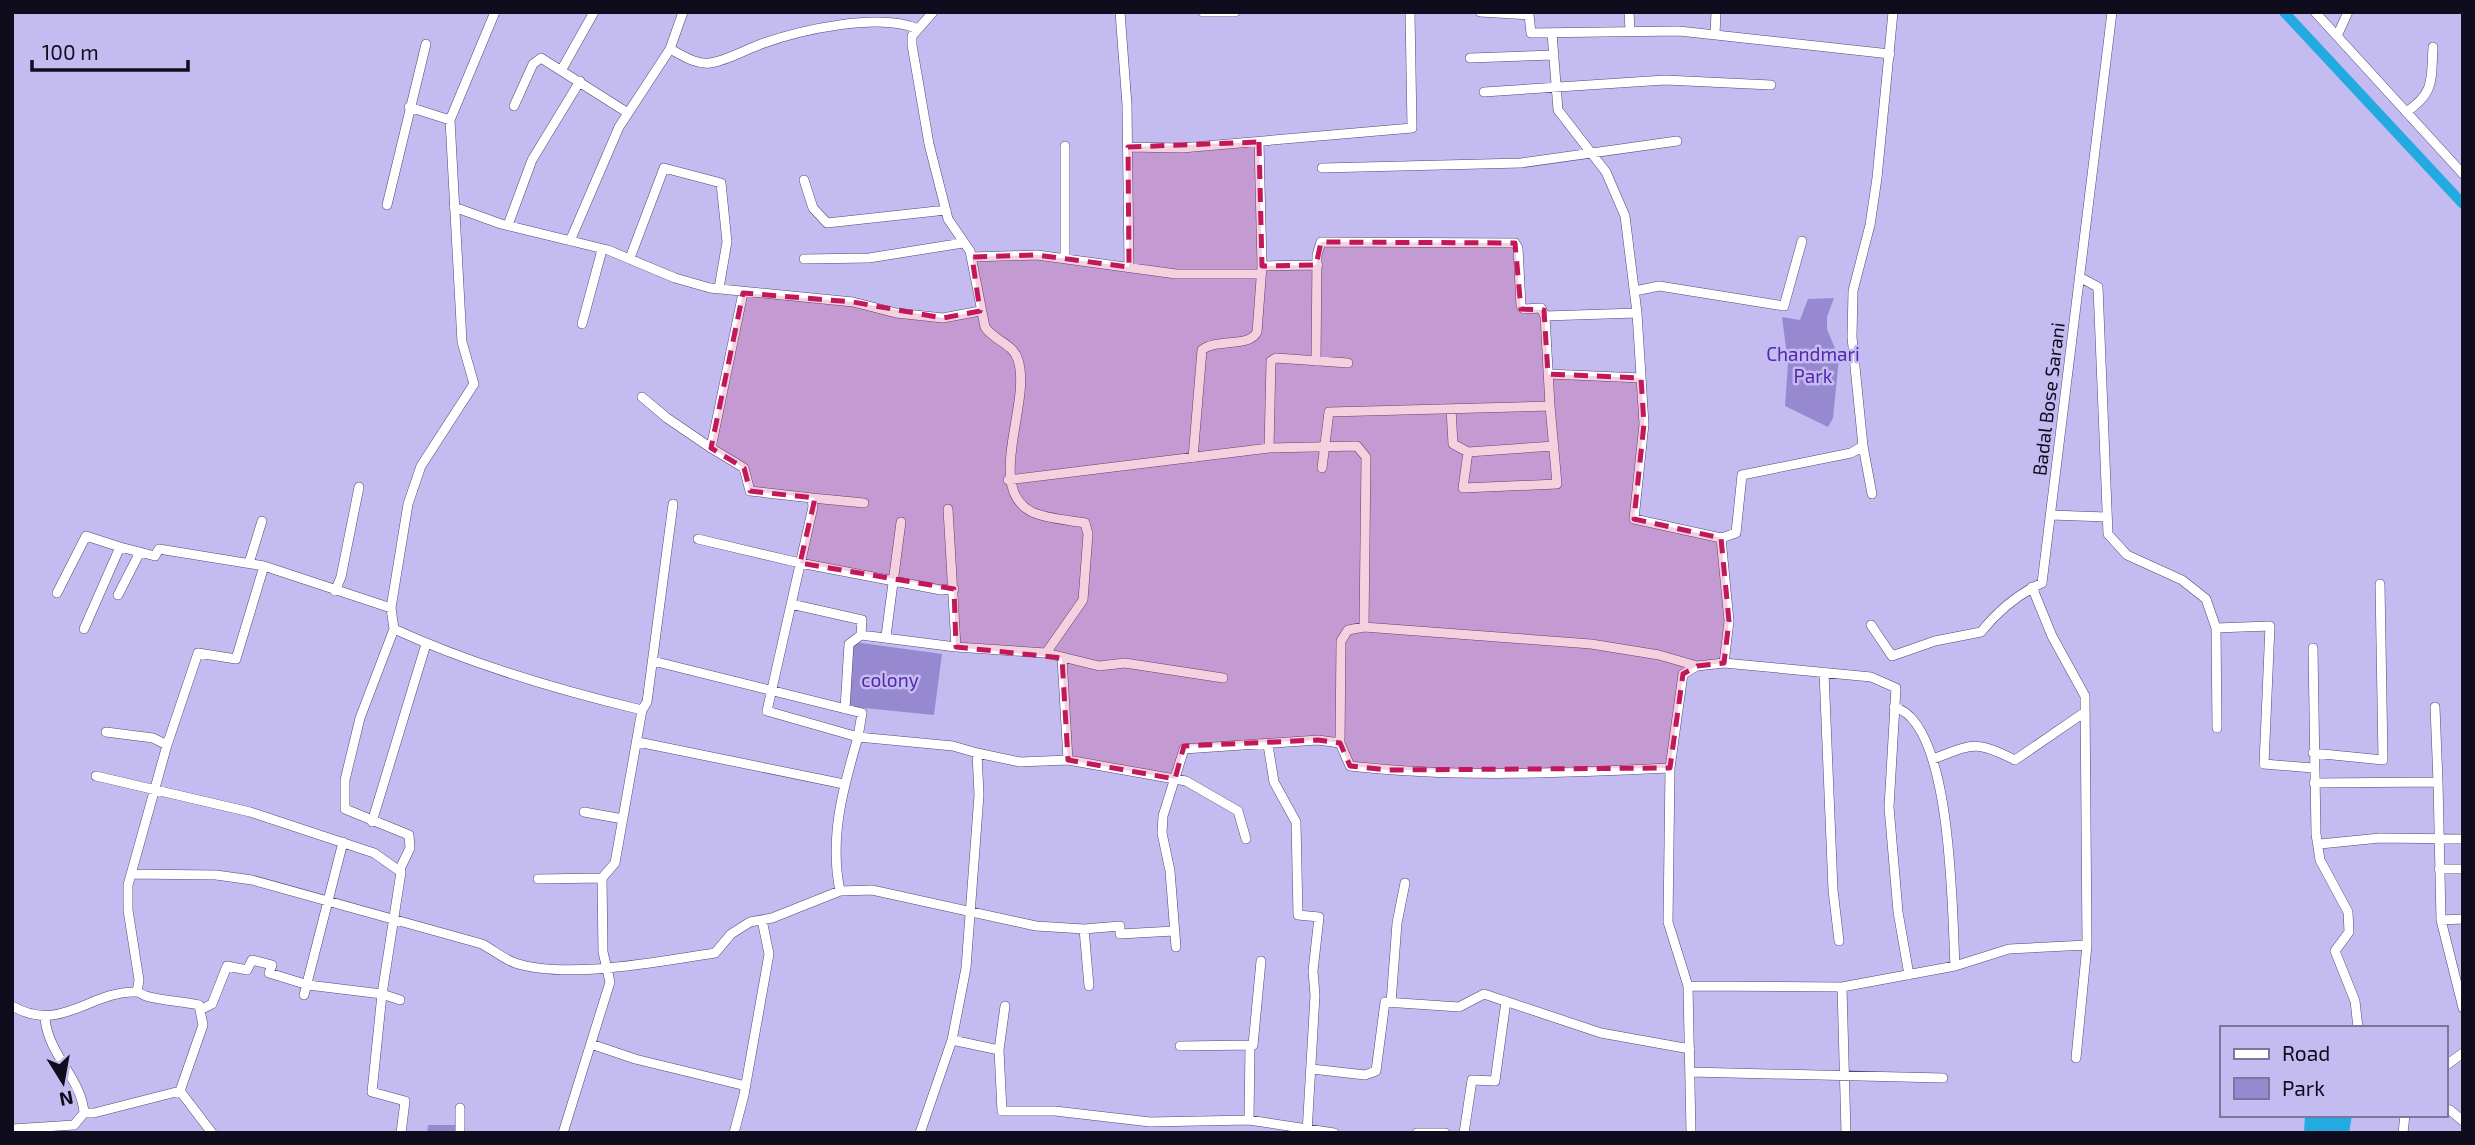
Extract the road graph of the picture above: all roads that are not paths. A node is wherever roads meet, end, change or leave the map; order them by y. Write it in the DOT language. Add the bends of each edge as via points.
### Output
graph roads {
  1 [pos="495,12"];
  2 [pos="594,12"];
  3 [pos="683,12"];
  4 [pos="933,12"];
  5 [pos="1120,12"];
  6 [pos="1203,12"];
  7 [pos="1235,12"];
  8 [pos="1410,12"];
  9 [pos="1479,12"];
  10 [pos="1629,12"];
  11 [pos="1716,12"];
  12 [pos="1893,12"];
  13 [pos="2112,12"];
  14 [pos="2315,12"];
  15 [pos="2348,12"];
  16 [pos="1529,13"];
  17 [pos="918,29"];
  18 [pos="1630,30"];
  19 [pos="1552,33"];
  20 [pos="1715,35"];
  21 [pos="2337,36"];
  22 [pos="426,44"];
  23 [pos="2433,47"];
  24 [pos="670,49"];
  25 [pos="1890,54"];
  26 [pos="1554,55"];
  27 [pos="1470,58"];
  28 [pos="562,69"];
  29 [pos="579,81"];
  30 [pos="1771,85"];
  31 [pos="1556,86"];
  32 [pos="1484,92"];
  33 [pos="514,106"];
  34 [pos="409,107"];
  35 [pos="2406,112"];
  36 [pos="628,113"];
  37 [pos="450,120"];
  38 [pos="1677,141"];
  39 [pos="1259,142"];
  40 [pos="1065,146"];
  41 [pos="1128,147"];
  42 [pos="1592,154"];
  43 [pos="2459,163"];
  44 [pos="1322,168"];
  45 [pos="2463,174"];
  46 [pos="804,180"];
  47 [pos="387,205"];
  48 [pos="454,207"];
  49 [pos="946,210"];
  50 [pos="508,225"];
  51 [pos="570,241"];
  52 [pos="1802,241"];
  53 [pos="963,243"];
  54 [pos="602,250"];
  55 [pos="972,257"];
  56 [pos="630,258"];
  57 [pos="1065,258"];
  58 [pos="804,259"];
  59 [pos="1318,265"];
  60 [pos="1129,267"];
  61 [pos="1262,270"];
  62 [pos="2081,278"];
  63 [pos="719,288"];
  64 [pos="1634,291"];
  65 [pos="743,293"];
  66 [pos="980,310"];
  67 [pos="1637,313"];
  68 [pos="1545,316"];
  69 [pos="582,324"];
  70 [pos="1316,361"];
  71 [pos="1348,363"];
  72 [pos="1548,374"];
  73 [pos="1640,378"];
  74 [pos="642,397"];
  75 [pos="1550,406"];
  76 [pos="1451,409"];
  77 [pos="1554,446"];
  78 [pos="1863,446"];
  79 [pos="1326,447"];
  80 [pos="711,448"];
  81 [pos="1269,448"];
  82 [pos="1468,452"];
  83 [pos="1193,458"];
  84 [pos="1322,468"];
  85 [pos="1008,480"];
  86 [pos="359,486"];
  87 [pos="1872,494"];
  88 [pos="812,498"];
  89 [pos="864,503"];
  90 [pos="673,504"];
  91 [pos="948,509"];
  92 [pos="2051,515"];
  93 [pos="2106,517"];
  94 [pos="262,521"];
  95 [pos="901,522"];
  96 [pos="1721,538"];
  97 [pos="698,539"];
  98 [pos="120,547"];
  99 [pos="140,552"];
  100 [pos="800,563"];
  101 [pos="248,564"];
  102 [pos="264,566"];
  103 [pos="892,581"];
  104 [pos="2380,584"];
  105 [pos="2032,587"];
  106 [pos="954,589"];
  107 [pos="335,591"];
  108 [pos="57,593"];
  109 [pos="118,595"];
  110 [pos="791,604"];
  111 [pos="391,608"];
  112 [pos="1871,625"];
  113 [pos="1364,627"];
  114 [pos="2216,628"];
  115 [pos="84,629"];
  116 [pos="394,629"];
  117 [pos="861,635"];
  118 [pos="886,636"];
  119 [pos="426,644"];
  120 [pos="956,647"];
  121 [pos="2313,648"];
  122 [pos="1046,653"];
  123 [pos="1062,658"];
  124 [pos="653,661"];
  125 [pos="1724,663"];
  126 [pos="1697,666"];
  127 [pos="1824,673"];
  128 [pos="1223,678"];
  129 [pos="771,690"];
  130 [pos="1894,707"];
  131 [pos="2435,707"];
  132 [pos="845,709"];
  133 [pos="642,710"];
  134 [pos="2085,712"];
  135 [pos="2217,728"];
  136 [pos="106,732"];
  137 [pos="858,737"];
  138 [pos="638,742"];
  139 [pos="1340,743"];
  140 [pos="167,745"];
  141 [pos="1268,745"];
  142 [pos="977,753"];
  143 [pos="2313,753"];
  144 [pos="1933,759"];
  145 [pos="1068,760"];
  146 [pos="1670,768"];
  147 [pos="2313,768"];
  148 [pos="96,776"];
  149 [pos="1175,779"];
  150 [pos="2438,782"];
  151 [pos="2314,783"];
  152 [pos="844,784"];
  153 [pos="157,788"];
  154 [pos="584,812"];
  155 [pos="623,819"];
  156 [pos="372,822"];
  157 [pos="2438,838"];
  158 [pos="1246,839"];
  159 [pos="2463,839"];
  160 [pos="344,842"];
  161 [pos="2320,844"];
  162 [pos="2439,869"];
  163 [pos="2463,869"];
  164 [pos="399,871"];
  165 [pos="131,874"];
  166 [pos="538,878"];
  167 [pos="602,878"];
  168 [pos="1405,883"];
  169 [pos="840,891"];
  170 [pos="330,902"];
  171 [pos="970,913"];
  172 [pos="392,919"];
  173 [pos="2441,919"];
  174 [pos="2463,919"];
  175 [pos="762,920"];
  176 [pos="1084,929"];
  177 [pos="1174,930"];
  178 [pos="1839,941"];
  179 [pos="2087,945"];
  180 [pos="1176,947"];
  181 [pos="1261,961"];
  182 [pos="1955,966"];
  183 [pos="608,968"];
  184 [pos="1909,975"];
  185 [pos="308,985"];
  186 [pos="1089,986"];
  187 [pos="1688,986"];
  188 [pos="1842,987"];
  189 [pos="137,992"];
  190 [pos="382,994"];
  191 [pos="304,995"];
  192 [pos="400,1000"];
  193 [pos="1506,1001"];
  194 [pos="1391,1003"];
  195 [pos="12,1006"];
  196 [pos="1005,1006"];
  197 [pos="2463,1008"];
  198 [pos="200,1010"];
  199 [pos="45,1018"];
  200 [pos="2358,1026"];
  201 [pos="952,1040"];
  202 [pos="592,1044"];
  203 [pos="1250,1045"];
  204 [pos="1180,1046"];
  205 [pos="1690,1049"];
  206 [pos="999,1050"];
  207 [pos="2463,1053"];
  208 [pos="2076,1058"];
  209 [pos="2447,1065"];
  210 [pos="1312,1069"];
  211 [pos="1690,1072"];
  212 [pos="1846,1075"];
  213 [pos="1943,1078"];
  214 [pos="746,1086"];
  215 [pos="180,1091"];
  216 [pos="460,1108"];
  217 [pos="2447,1110"];
  218 [pos="84,1113"];
  219 [pos="1249,1120"];
  220 [pos="2463,1121"];
  221 [pos="1150,1122"];
  222 [pos="12,1129"];
  223 [pos="1307,1131"];
  224 [pos="212,1133"];
  225 [pos="401,1133"];
  226 [pos="460,1133"];
  227 [pos="563,1133"];
  228 [pos="734,1133"];
  229 [pos="920,1133"];
  230 [pos="1148,1133"];
  231 [pos="1334,1133"];
  232 [pos="1417,1133"];
  233 [pos="1445,1133"];
  234 [pos="1464,1133"];
  235 [pos="1691,1133"];
  236 [pos="1846,1133"];
  1 -- 37 [label="street"];
  2 -- 28 [label="street"];
  3 -- 24 [label="street"];
  4 -- 17 [label="street"];
  5 -- 41 [label="street"];
  6 -- 7 [label="street"];
  8 -- 39 [label="street" via="1412,128"];
  9 -- 16 [label="street"];
  10 -- 18 [label="street"];
  11 -- 20 [label="street"];
  12 -- 25 [label="street"];
  13 -- 62 [label="street, Badal Bose Sarani"];
  14 -- 21 [label="street"];
  15 -- 21 [label="street"];
  16 -- 19 [label="street" via="1531,33"];
  17 -- 24 [label="street" via="903,22 832,26 790,34 709,63 692,61"];
  17 -- 49 [label="street" via="912,36 918,84"];
  18 -- 19 [label="street"];
  18 -- 20 [label="street"];
  19 -- 26 [label="street"];
  20 -- 25 [label="street"];
  21 -- 35 [label="street"];
  22 -- 34 [label="street"];
  23 -- 35 [label="street" via="2431,86 2424,100"];
  24 -- 36 [label="street"];
  25 -- 78 [label="street" via="1870,225 1853,291 1852,337"];
  26 -- 27 [label="street"];
  26 -- 31 [label="street"];
  28 -- 29 [label="street"];
  28 -- 33 [label="street" via="541,58 533,64"];
  29 -- 36 [label="street"];
  29 -- 50 [label="street" via="532,160"];
  30 -- 31 [label="street" via="1665,80"];
  31 -- 32 [label="street"];
  31 -- 42 [label="street" via="1558,110"];
  34 -- 37 [label="street"];
  34 -- 47 [label="street"];
  35 -- 43 [label="street"];
  36 -- 51 [label="street"];
  37 -- 48 [label="street"];
  38 -- 42 [label="street"];
  39 -- 41 [label="street"];
  39 -- 61 [label="street"];
  40 -- 57 [label="street"];
  41 -- 60 [label="street"];
  42 -- 44 [label="street" via="1521,163"];
  42 -- 64 [label="street" via="1606,172 1625,216"];
  43 -- 45 [label="street"];
  46 -- 49 [label="street" via="813,208 827,223"];
  48 -- 50 [label="street"];
  48 -- 111 [label="street" via="462,342 474,384 422,466 408,504"];
  49 -- 53 [label="street"];
  50 -- 51 [label="street"];
  51 -- 54 [label="street"];
  52 -- 64 [label="street" via="1784,306 1659,286"];
  53 -- 55 [label="street"];
  53 -- 58 [label="street" via="869,258"];
  54 -- 56 [label="street"];
  54 -- 69 [label="street"];
  55 -- 57 [label="street"];
  55 -- 66 [label="street"];
  56 -- 63 [label="street" via="675,278"];
  56 -- 63 [label="street" via="664,168 722,183 727,242"];
  57 -- 60 [label="street" via="1074,263"];
  59 -- 61 [label="street"];
  59 -- 68 [label="street" via="1321,242 1511,242 1518,248 1521,306 1541,308"];
  59 -- 70 [label="street"];
  60 -- 61 [label="street" via="1176,274"];
  61 -- 83 [label="street" via="1255,338 1217,342 1200,355"];
  62 -- 92 [label="street, Badal Bose Sarani"];
  62 -- 93 [label="street" via="2098,287"];
  63 -- 65 [label="street"];
  64 -- 67 [label="street"];
  65 -- 66 [label="street" via="853,302 943,318"];
  65 -- 80 [label="street"];
  66 -- 85 [label="street" via="988,332 1010,347 1020,366 1019,413"];
  67 -- 68 [label="street"];
  67 -- 73 [label="street"];
  68 -- 72 [label="street"];
  70 -- 71 [label="street"];
  70 -- 81 [label="street" via="1271,361"];
  72 -- 73 [label="street"];
  72 -- 75 [label="street"];
  73 -- 96 [label="street" via="1644,424 1634,519"];
  74 -- 80 [label="street"];
  75 -- 76 [label="street"];
  75 -- 77 [label="street"];
  76 -- 79 [label="street" via="1329,412"];
  76 -- 82 [label="street" via="1453,444"];
  77 -- 82 [label="street"];
  77 -- 82 [label="street" via="1557,484 1463,488"];
  78 -- 87 [label="street"];
  78 -- 96 [label="street" via="1851,453 1742,475 1736,533"];
  79 -- 81 [label="street"];
  79 -- 84 [label="street"];
  79 -- 113 [label="street" via="1357,446 1366,457"];
  80 -- 88 [label="street" via="744,468 750,491"];
  81 -- 83 [label="street"];
  83 -- 85 [label="street"];
  85 -- 122 [label="street" via="1020,502 1033,512 1085,523 1088,534 1083,600"];
  86 -- 107 [label="street"];
  88 -- 89 [label="street"];
  88 -- 100 [label="street"];
  90 -- 124 [label="street"];
  91 -- 106 [label="street"];
  92 -- 93 [label="street"];
  92 -- 105 [label="street, Badal Bose Sarani" via="2042,583"];
  93 -- 114 [label="street" via="2108,534 2127,555 2182,580 2206,599"];
  94 -- 101 [label="street"];
  95 -- 103 [label="street"];
  96 -- 125 [label="street" via="1729,621"];
  97 -- 100 [label="street"];
  98 -- 99 [label="street"];
  98 -- 108 [label="street" via="86,536"];
  98 -- 115 [label="street"];
  99 -- 101 [label="street" via="155,556 159,549"];
  99 -- 109 [label="street"];
  100 -- 103 [label="street"];
  100 -- 110 [label="street"];
  101 -- 102 [label="street"];
  102 -- 107 [label="street"];
  102 -- 140 [label="street" via="236,659 198,653"];
  103 -- 106 [label="street"];
  103 -- 118 [label="street"];
  104 -- 143 [label="street" via="2383,760"];
  105 -- 112 [label="street, Badal Bose Sarani" via="1996,613 1980,632 1892,656"];
  105 -- 134 [label="street" via="2085,696"];
  106 -- 120 [label="street"];
  107 -- 111 [label="street"];
  110 -- 117 [label="street" via="862,620"];
  110 -- 129 [label="street"];
  111 -- 116 [label="street"];
  113 -- 126 [label="street" via="1591,644"];
  113 -- 139 [label="street" via="1348,630 1341,641"];
  114 -- 135 [label="street"];
  114 -- 147 [label="street" via="2270,626 2264,764"];
  116 -- 119 [label="street"];
  116 -- 156 [label="street" via="360,718 345,780 345,809"];
  117 -- 118 [label="street"];
  117 -- 132 [label="street" via="849,644"];
  118 -- 120 [label="street"];
  119 -- 133 [label="street" via="569,693"];
  119 -- 156 [label="street"];
  120 -- 122 [label="street"];
  121 -- 143 [label="street"];
  122 -- 123 [label="street"];
  123 -- 128 [label="street"];
  123 -- 145 [label="street"];
  124 -- 129 [label="street"];
  124 -- 133 [label="street"];
  125 -- 126 [label="street"];
  125 -- 127 [label="street"];
  126 -- 146 [label="street" via="1683,674"];
  127 -- 130 [label="street" via="1871,677 1896,688"];
  127 -- 178 [label="street"];
  129 -- 132 [label="street"];
  129 -- 137 [label="street" via="767,711"];
  130 -- 144 [label="street" via="1906,710 1921,728"];
  130 -- 184 [label="street" via="1889,807"];
  131 -- 150 [label="street"];
  132 -- 137 [label="street" via="862,713"];
  133 -- 138 [label="street"];
  134 -- 144 [label="street" via="2015,760 1972,744"];
  134 -- 179 [label="street"];
  136 -- 140 [label="street" via="153,738"];
  137 -- 142 [label="street"];
  137 -- 152 [label="street"];
  138 -- 152 [label="street"];
  138 -- 155 [label="street"];
  139 -- 141 [label="street" via="1318,740"];
  139 -- 146 [label="street" via="1350,766 1389,770 1569,773"];
  140 -- 153 [label="street"];
  141 -- 149 [label="street" via="1190,746 1184,749"];
  141 -- 210 [label="street" via="1274,782 1296,822 1298,915 1320,917 1312,971"];
  142 -- 145 [label="street" via="1020,762"];
  142 -- 171 [label="street" via="979,795"];
  143 -- 147 [label="street"];
  144 -- 182 [label="street" via="1946,823"];
  145 -- 149 [label="street"];
  146 -- 187 [label="street" via="1668,922"];
  147 -- 151 [label="street"];
  148 -- 153 [label="street"];
  149 -- 158 [label="street" via="1238,811"];
  149 -- 177 [label="street" via="1162,833"];
  150 -- 151 [label="street"];
  150 -- 157 [label="street"];
  151 -- 161 [label="street"];
  152 -- 169 [label="street" via="835,836"];
  153 -- 160 [label="street"];
  153 -- 165 [label="street"];
  154 -- 155 [label="street"];
  155 -- 167 [label="street" via="615,863"];
  156 -- 164 [label="street" via="409,835 410,848"];
  157 -- 159 [label="street"];
  157 -- 161 [label="street"];
  157 -- 162 [label="street"];
  160 -- 164 [label="street" via="374,853"];
  160 -- 170 [label="street"];
  161 -- 200 [label="street" via="2320,860 2348,912 2349,932 2335,951 2355,1001"];
  162 -- 163 [label="street"];
  162 -- 173 [label="street"];
  164 -- 172 [label="street"];
  165 -- 170 [label="street" via="252,880"];
  165 -- 189 [label="street" via="128,911"];
  166 -- 167 [label="street"];
  167 -- 183 [label="street" via="601,931"];
  168 -- 194 [label="street"];
  169 -- 171 [label="street" via="872,890"];
  169 -- 175 [label="street"];
  170 -- 172 [label="street"];
  170 -- 185 [label="street"];
  171 -- 176 [label="street" via="1036,926"];
  171 -- 201 [label="street" via="966,968"];
  172 -- 183 [label="street" via="482,944 531,967"];
  172 -- 190 [label="street"];
  173 -- 174 [label="street"];
  173 -- 197 [label="street"];
  175 -- 183 [label="street" via="731,934 715,953"];
  175 -- 214 [label="street" via="769,954"];
  176 -- 177 [label="street" via="1120,926 1120,934"];
  176 -- 186 [label="street"];
  177 -- 180 [label="street"];
  179 -- 182 [label="street" via="2009,949"];
  179 -- 208 [label="street"];
  181 -- 203 [label="street" via="1255,1037"];
  182 -- 184 [label="street"];
  183 -- 202 [label="street" via="610,982"];
  184 -- 188 [label="street"];
  185 -- 190 [label="street"];
  185 -- 191 [label="street"];
  185 -- 198 [label="street" via="269,973 272,965 252,960 247,970 227,966 212,1004"];
  187 -- 188 [label="street"];
  187 -- 205 [label="street"];
  188 -- 212 [label="street"];
  189 -- 198 [label="street" via="199,1005"];
  189 -- 199 [label="street"];
  190 -- 192 [label="street"];
  190 -- 225 [label="street" via="372,1091 405,1101"];
  193 -- 194 [label="street" via="1484,993 1458,1007"];
  193 -- 205 [label="street" via="1601,1033"];
  193 -- 234 [label="street" via="1495,1081 1472,1080"];
  194 -- 210 [label="street" via="1385,1002 1373,1074"];
  195 -- 199 [label="street"];
  196 -- 206 [label="street"];
  198 -- 215 [label="street" via="203,1025"];
  199 -- 218 [label="street" via="58,1059 83,1093"];
  201 -- 206 [label="street"];
  201 -- 229 [label="street"];
  202 -- 214 [label="street"];
  202 -- 227 [label="street"];
  203 -- 204 [label="street"];
  203 -- 219 [label="street"];
  205 -- 211 [label="street"];
  206 -- 221 [label="street" via="1002,1111 1055,1111"];
  207 -- 209 [label="street"];
  210 -- 223 [label="street"];
  211 -- 212 [label="street"];
  211 -- 235 [label="street"];
  212 -- 213 [label="street"];
  212 -- 236 [label="street"];
  214 -- 228 [label="street"];
  215 -- 218 [label="street"];
  215 -- 224 [label="street"];
  216 -- 226 [label="street"];
  217 -- 220 [label="street"];
  218 -- 222 [label="street" via="74,1125"];
  219 -- 221 [label="street"];
  219 -- 223 [label="street"];
  221 -- 230 [label="street"];
  223 -- 231 [label="street"];
  232 -- 233 [label="street"];
}
